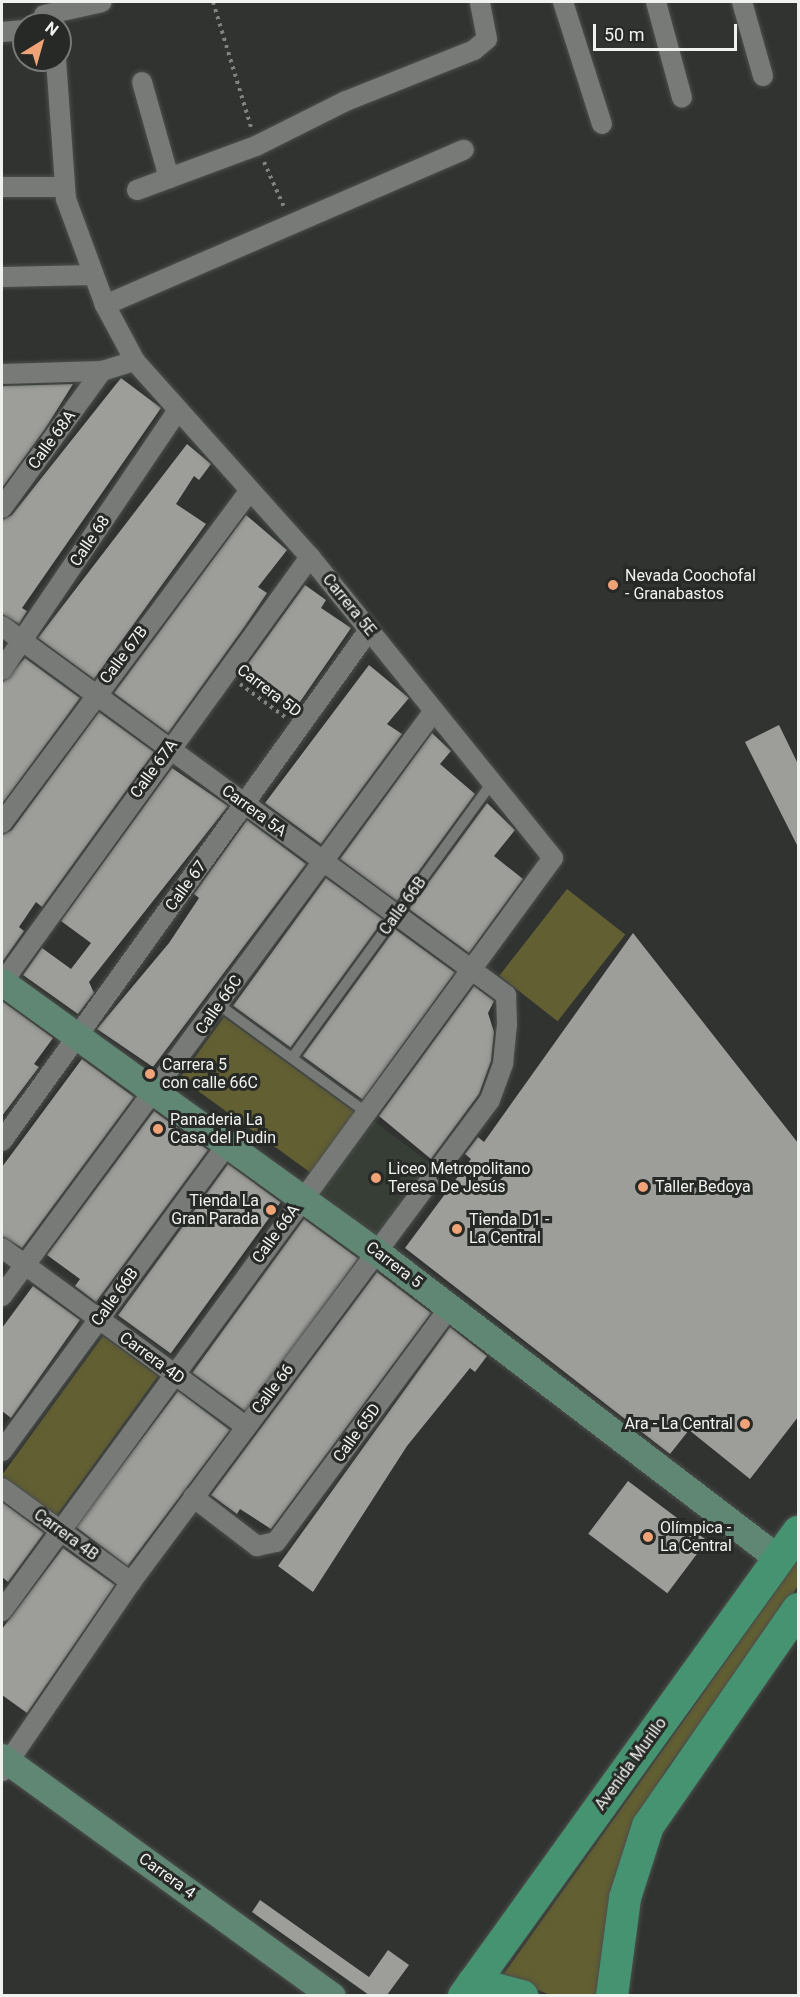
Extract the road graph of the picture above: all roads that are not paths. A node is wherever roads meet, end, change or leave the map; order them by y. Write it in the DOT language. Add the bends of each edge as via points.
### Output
graph roads {
  1 [pos="102,2"];
  2 [pos="480,2"];
  3 [pos="563,2"];
  4 [pos="656,2"];
  5 [pos="742,2"];
  6 [pos="53,12"];
  7 [pos="57,72"];
  8 [pos="763,76"];
  9 [pos="141,82"];
  10 [pos="682,98"];
  11 [pos="602,124"];
  12 [pos="464,150"];
  13 [pos="169,177"];
  14 [pos="2,187"];
  15 [pos="63,187"];
  16 [pos="137,190"];
  17 [pos="93,275"];
  18 [pos="2,278"];
  19 [pos="105,306"];
  20 [pos="135,361"];
  21 [pos="102,371"];
  22 [pos="2,374"];
  23 [pos="178,410"];
  24 [pos="250,490"];
  25 [pos="2,508"];
  26 [pos="310,557"];
  27 [pos="2,626"];
  28 [pos="369,630"];
  29 [pos="23,642"];
  30 [pos="2,670"];
  31 [pos="93,695"];
  32 [pos="434,711"];
  33 [pos="169,749"];
  34 [pos="492,783"];
  35 [pos="244,804"];
  36 [pos="2,823"];
  37 [pos="553,858"];
  38 [pos="322,860"];
  39 [pos="398,914"];
  40 [pos="471,968"];
  41 [pos="2,982"];
  42 [pos="506,995"];
  43 [pos="219,1005"];
  44 [pos="78,1036"];
  45 [pos="292,1058"];
  46 [pos="157,1092"];
  47 [pos="366,1112"];
  48 [pos="2,1141"];
  49 [pos="228,1143"];
  50 [pos="303,1197"];
  51 [pos="2,1248"];
  52 [pos="377,1252"];
  53 [pos="24,1265"];
  54 [pos="2,1296"];
  55 [pos="450,1306"];
  56 [pos="98,1319"];
  57 [pos="174,1374"];
  58 [pos="245,1426"];
  59 [pos="2,1451"];
  60 [pos="2,1488"];
  61 [pos="193,1497"];
  62 [pos="59,1530"];
  63 [pos="798,1532"];
  64 [pos="778,1559"];
  65 [pos="131,1582"];
  66 [pos="798,1609"];
  67 [pos="2,1611"];
  68 [pos="4,1764"];
  69 [pos="469,1989"];
  70 [pos="332,1995"];
  71 [pos="522,1995"];
  72 [pos="612,1995"];
  1 -- 6 [label="street"];
  2 -- 13 [label="street" via="486,39 474,50 336,106 256,146"];
  3 -- 11 [label="street"];
  4 -- 10 [label="street"];
  5 -- 8 [label="street"];
  7 -- 15 [label="street, Carrera 5E"];
  9 -- 13 [label="street"];
  12 -- 19 [label="street"];
  13 -- 16 [label="street"];
  14 -- 15 [label="street"];
  15 -- 17 [label="street, Carrera 5E"];
  17 -- 18 [label="street"];
  17 -- 19 [label="street, Carrera 5E"];
  19 -- 20 [label="street, Carrera 5E"];
  20 -- 21 [label="street"];
  20 -- 23 [label="street, Carrera 5E"];
  21 -- 22 [label="street"];
  21 -- 25 [label="street, Calle 68A"];
  23 -- 24 [label="street, Carrera 5E"];
  23 -- 29 [label="street, Calle 68"];
  24 -- 26 [label="street, Carrera 5E"];
  24 -- 31 [label="street, Calle 67B"];
  26 -- 28 [label="street, Carrera 5E"];
  26 -- 33 [label="street, Calle 67A"];
  27 -- 29 [label="street, Carrera 5A"];
  28 -- 32 [label="street, Carrera 5E"];
  28 -- 35 [label="street, Calle 67"];
  29 -- 30 [label="street, Calle 68"];
  29 -- 31 [label="street, Carrera 5A"];
  31 -- 33 [label="street, Carrera 5A"];
  31 -- 36 [label="street, Calle 67B"];
  32 -- 34 [label="street, Carrera 5E"];
  32 -- 38 [label="street, Calle 66C"];
  33 -- 35 [label="street, Carrera 5A"];
  33 -- 41 [label="street, Calle 67A"];
  34 -- 37 [label="street, Carrera 5E"];
  34 -- 39 [label="lane, Calle 66B"];
  35 -- 38 [label="street, Carrera 5A"];
  35 -- 44 [label="street, Calle 67"];
  37 -- 40 [label="street, Calle 66A"];
  38 -- 39 [label="street, Carrera 5A"];
  38 -- 43 [label="street, Calle 66C"];
  39 -- 40 [label="street, Carrera 5A"];
  39 -- 45 [label="lane, Calle 66B"];
  40 -- 42 [label="street, Carrera 5A"];
  40 -- 47 [label="street, Calle 66A"];
  41 -- 44 [label="street, Carrera 5"];
  42 -- 52 [label="street, Calle 66" via="506,1046 490,1100"];
  43 -- 45 [label="lane"];
  43 -- 46 [label="street, Calle 66C"];
  44 -- 46 [label="street, Carrera 5"];
  44 -- 48 [label="street, Calle 67"];
  45 -- 47 [label="lane"];
  46 -- 49 [label="street, Carrera 5"];
  46 -- 53 [label="street, Calle 66C"];
  47 -- 50 [label="street, Calle 66A"];
  49 -- 50 [label="street, Carrera 5"];
  49 -- 56 [label="street, Calle 66B"];
  50 -- 52 [label="street, Carrera 5"];
  50 -- 57 [label="street, Calle 66A"];
  51 -- 53 [label="street, Carrera 4D"];
  52 -- 55 [label="street, Carrera 5"];
  52 -- 58 [label="street, Calle 66"];
  53 -- 54 [label="street, Calle 66C"];
  53 -- 56 [label="street, Carrera 4D"];
  55 -- 61 [label="street, Calle 65D" via="283,1535 269,1547 257,1546"];
  55 -- 64 [label="street, Carrera 5"];
  56 -- 57 [label="street, Carrera 4D"];
  56 -- 59 [label="street, Calle 66B"];
  57 -- 58 [label="street, Carrera 4D"];
  57 -- 62 [label="street, Calle 66A"];
  58 -- 61 [label="street, Calle 66"];
  60 -- 62 [label="street, Carrera 4B"];
  61 -- 65 [label="street, Calle 66"];
  62 -- 65 [label="street, Carrera 4B"];
  62 -- 67 [label="street, Calle 66A"];
  63 -- 64 [label="main road, Avenida Murillo"];
  64 -- 69 [label="main road, Avenida Murillo"];
  65 -- 68 [label="street, Calle 66"];
  66 -- 72 [label="main road" via="648,1826 625,1898"];
  68 -- 70 [label="street, Carrera 4"];
  69 -- 71 [label="main road"];
}
